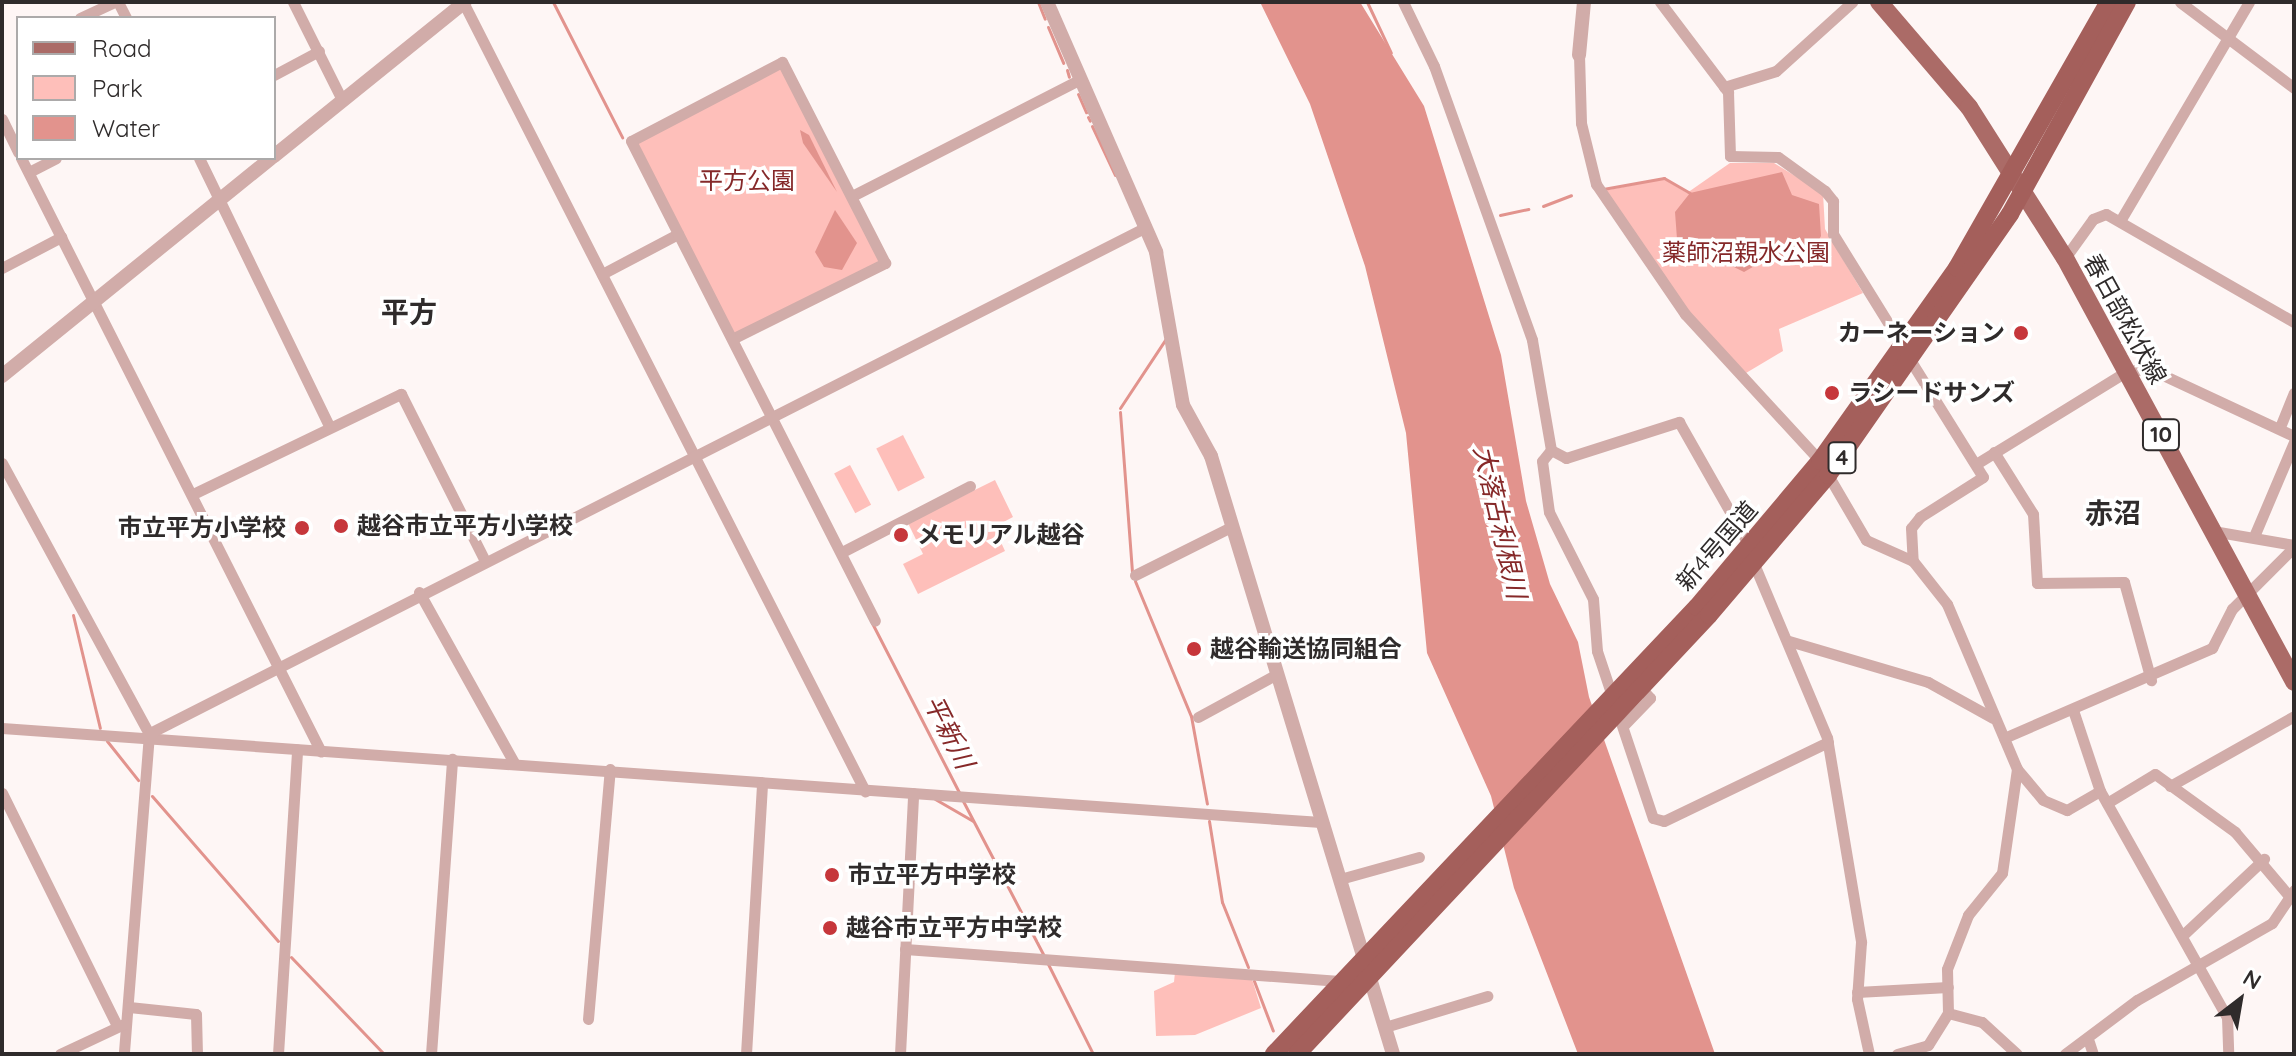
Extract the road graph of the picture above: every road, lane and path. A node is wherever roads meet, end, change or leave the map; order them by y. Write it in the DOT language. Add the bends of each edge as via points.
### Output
graph roads {
  1 [pos="116,2"];
  2 [pos="293,2"];
  3 [pos="1047,2"];
  4 [pos="1403,2"];
  5 [pos="1584,2"];
  6 [pos="1660,2"];
  7 [pos="1852,2"];
  8 [pos="1879,2"];
  9 [pos="2109,2"];
  10 [pos="2127,2"];
  11 [pos="2180,2"];
  12 [pos="2249,2"];
  13 [pos="464,3"];
  14 [pos="84,16"];
  15 [pos="2227,38"];
  16 [pos="319,51"];
  17 [pos="1579,55"];
  18 [pos="276,74"];
  19 [pos="1079,80"];
  20 [pos="1724,87"];
  21 [pos="2294,88"];
  22 [pos="342,100"];
  23 [pos="2,119"];
  24 [pos="6,138"];
  25 [pos="276,155"];
  26 [pos="22,160"];
  27 [pos="52,160"];
  28 [pos="200,160"];
  29 [pos="269,160"];
  30 [pos="29,172"];
  31 [pos="2013,175"];
  32 [pos="2023,191"];
  33 [pos="852,196"];
  34 [pos="221,199"];
  35 [pos="2120,221"];
  36 [pos="1146,227"];
  37 [pos="678,234"];
  38 [pos="61,237"];
  39 [pos="2065,258"];
  40 [pos="2,268"];
  41 [pos="602,274"];
  42 [pos="96,300"];
  43 [pos="2294,322"];
  44 [pos="734,338"];
  45 [pos="1908,355"];
  46 [pos="2127,371"];
  47 [pos="2,376"];
  48 [pos="2294,393"];
  49 [pos="771,414"];
  50 [pos="329,426"];
  51 [pos="2280,427"];
  52 [pos="2294,436"];
  53 [pos="2294,442"];
  54 [pos="1551,450"];
  55 [pos="1994,452"];
  56 [pos="694,453"];
  57 [pos="2,463"];
  58 [pos="1976,464"];
  59 [pos="1824,468"];
  60 [pos="970,486"];
  61 [pos="193,494"];
  62 [pos="1231,527"];
  63 [pos="2213,531"];
  64 [pos="2255,534"];
  65 [pos="2294,546"];
  66 [pos="842,552"];
  67 [pos="1752,556"];
  68 [pos="484,559"];
  69 [pos="1913,561"];
  70 [pos="1135,575"];
  71 [pos="419,592"];
  72 [pos="2248,597"];
  73 [pos="875,621"];
  74 [pos="1789,641"];
  75 [pos="280,662"];
  76 [pos="1275,675"];
  77 [pos="2151,680"];
  78 [pos="2294,682"];
  79 [pos="1632,691"];
  80 [pos="2074,713"];
  81 [pos="2294,716"];
  82 [pos="1198,717"];
  83 [pos="1993,718"];
  84 [pos="1623,726"];
  85 [pos="2,728"];
  86 [pos="149,734"];
  87 [pos="2004,738"];
  88 [pos="1828,742"];
  89 [pos="297,750"];
  90 [pos="321,752"];
  91 [pos="452,759"];
  92 [pos="514,763"];
  93 [pos="610,769"];
  94 [pos="2017,769"];
  95 [pos="762,782"];
  96 [pos="2170,786"];
  97 [pos="865,791"];
  98 [pos="2100,791"];
  99 [pos="2,793"];
  100 [pos="913,793"];
  101 [pos="2107,803"];
  102 [pos="1321,822"];
  103 [pos="1419,857"];
  104 [pos="2264,859"];
  105 [pos="1340,879"];
  106 [pos="2292,893"];
  107 [pos="2184,934"];
  108 [pos="905,949"];
  109 [pos="1368,966"];
  110 [pos="2203,967"];
  111 [pos="1343,981"];
  112 [pos="1948,987"];
  113 [pos="1857,992"];
  114 [pos="1487,996"];
  115 [pos="129,1007"];
  116 [pos="1948,1013"];
  117 [pos="588,1019"];
  118 [pos="121,1024"];
  119 [pos="1385,1027"];
  120 [pos="2089,1042"];
  121 [pos="60,1054"];
  122 [pos="124,1054"];
  123 [pos="197,1054"];
  124 [pos="278,1054"];
  125 [pos="431,1054"];
  126 [pos="746,1054"];
  127 [pos="900,1054"];
  128 [pos="1274,1054"];
  129 [pos="1297,1054"];
  130 [pos="1393,1054"];
  131 [pos="1869,1054"];
  132 [pos="1897,1054"];
  133 [pos="2017,1054"];
  134 [pos="2065,1054"];
  135 [pos="2093,1054"];
  136 [pos="2228,1054"];
  1 -- 14 [label="street"];
  2 -- 16 [label="street"];
  3 -- 19 [label="street"];
  4 -- 54 [label="street" via="1434,66 1532,340"];
  5 -- 17 [label="street"];
  6 -- 20 [label="street"];
  7 -- 20 [label="street" via="1776,71"];
  8 -- 31 [label="main road, 春日部松伏線 / 10" via="1969,107"];
  9 -- 31 [label="highway, 新4号国道 / 4"];
  10 -- 32 [label="highway, 新4号国道 / 4"];
  11 -- 15 [label="street"];
  12 -- 15 [label="street"];
  13 -- 22 [label="street"];
  13 -- 41 [label="street"];
  15 -- 21 [label="street"];
  15 -- 35 [label="street"];
  16 -- 18 [label="street"];
  16 -- 22 [label="street"];
  17 -- 59 [label="street" via="1581,123 1600,190 1685,314"];
  19 -- 33 [label="street"];
  19 -- 36 [label="street"];
  20 -- 45 [label="street" via="1730,156 1778,157 1825,191 1833,201 1833,234"];
  22 -- 25 [label="street"];
  23 -- 24 [label="street"];
  26 -- 30 [label="street"];
  27 -- 30 [label="street"];
  28 -- 34 [label="street"];
  29 -- 34 [label="street"];
  30 -- 38 [label="street"];
  31 -- 32 [label="main road, 春日部松伏線 / 10"];
  31 -- 45 [label="highway, 新4号国道 / 4"];
  32 -- 39 [label="main road, 春日部松伏線 / 10"];
  32 -- 45 [label="highway, 新4号国道 / 4"];
  33 -- 37 [label="street" via="782,62 631,141"];
  33 -- 44 [label="street" via="885,263"];
  34 -- 42 [label="street"];
  34 -- 50 [label="street"];
  35 -- 39 [label="street" via="2106,214 2093,219"];
  35 -- 43 [label="street"];
  36 -- 49 [label="street"];
  36 -- 62 [label="street" via="1183,405 1211,456"];
  37 -- 41 [label="street"];
  37 -- 44 [label="street"];
  38 -- 40 [label="street"];
  38 -- 42 [label="street"];
  39 -- 46 [label="main road, 春日部松伏線 / 10"];
  41 -- 56 [label="street"];
  42 -- 47 [label="street"];
  42 -- 61 [label="street"];
  44 -- 49 [label="street"];
  45 -- 58 [label="street"];
  45 -- 59 [label="highway, 新4号国道 / 4"];
  46 -- 51 [label="street" via="2158,368"];
  46 -- 55 [label="street"];
  46 -- 63 [label="main road, 春日部松伏線 / 10"];
  48 -- 51 [label="street"];
  49 -- 56 [label="street"];
  49 -- 66 [label="street"];
  50 -- 61 [label="street"];
  50 -- 68 [label="street" via="401,394"];
  51 -- 52 [label="street"];
  53 -- 64 [label="street"];
  54 -- 67 [label="street" via="1566,458 1679,422"];
  54 -- 84 [label="street" via="1542,461 1549,512 1587,580 1597,651"];
  55 -- 58 [label="street"];
  55 -- 77 [label="street" via="2033,514 2037,583 2124,582"];
  56 -- 68 [label="street"];
  56 -- 97 [label="street"];
  57 -- 86 [label="street"];
  58 -- 69 [label="street" via="1983,477 1911,528"];
  59 -- 67 [label="highway, 新4号国道 / 4"];
  59 -- 69 [label="street" via="1874,548"];
  60 -- 66 [label="street"];
  61 -- 75 [label="street"];
  62 -- 70 [label="street"];
  62 -- 76 [label="street"];
  63 -- 64 [label="street"];
  63 -- 72 [label="main road, 春日部松伏線 / 10"];
  64 -- 65 [label="street"];
  65 -- 72 [label="street"];
  66 -- 73 [label="street"];
  67 -- 74 [label="street"];
  67 -- 79 [label="highway, 新4号国道 / 4"];
  67 -- 79 [label="highway, 新4号国道 / 4" via="1691,602"];
  68 -- 71 [label="street"];
  69 -- 83 [label="street" via="1947,604"];
  71 -- 75 [label="street"];
  71 -- 92 [label="street"];
  72 -- 77 [label="street" via="2232,609 2212,648"];
  72 -- 78 [label="main road, 春日部松伏線 / 10"];
  74 -- 83 [label="street" via="1928,682"];
  74 -- 88 [label="street"];
  75 -- 86 [label="street"];
  75 -- 90 [label="street"];
  76 -- 82 [label="street"];
  76 -- 102 [label="street"];
  77 -- 80 [label="street"];
  79 -- 84 [label="street" via="1650,698"];
  79 -- 109 [label="highway, 新4号国道 / 4"];
  80 -- 87 [label="street"];
  80 -- 98 [label="street"];
  81 -- 96 [label="street"];
  83 -- 87 [label="street"];
  84 -- 88 [label="street" via="1653,818 1664,821"];
  85 -- 86 [label="street"];
  86 -- 89 [label="street"];
  86 -- 115 [label="street"];
  87 -- 94 [label="street"];
  88 -- 113 [label="street" via="1861,942"];
  89 -- 90 [label="street"];
  89 -- 124 [label="street"];
  90 -- 91 [label="street"];
  91 -- 92 [label="street"];
  91 -- 125 [label="street"];
  92 -- 93 [label="street"];
  93 -- 95 [label="street"];
  93 -- 117 [label="street"];
  94 -- 98 [label="street" via="2043,800 2067,810"];
  94 -- 112 [label="street" via="2002,873 1968,915"];
  95 -- 97 [label="street"];
  95 -- 126 [label="street"];
  96 -- 101 [label="street" via="2155,774"];
  96 -- 104 [label="street"];
  97 -- 100 [label="street"];
  98 -- 101 [label="street"];
  99 -- 118 [label="street"];
  100 -- 102 [label="street"];
  100 -- 108 [label="street"];
  101 -- 107 [label="street"];
  102 -- 105 [label="street"];
  103 -- 105 [label="street"];
  104 -- 106 [label="street"];
  104 -- 107 [label="street"];
  105 -- 109 [label="street"];
  106 -- 110 [label="street" via="2272,923"];
  107 -- 110 [label="street"];
  108 -- 111 [label="street"];
  108 -- 127 [label="street"];
  109 -- 111 [label="highway, 新4号国道 / 4"];
  109 -- 119 [label="street"];
  109 -- 129 [label="highway, 新4号国道 / 4"];
  110 -- 120 [label="street" via="2137,1000"];
  110 -- 136 [label="street" via="2227,1017"];
  111 -- 128 [label="highway, 新4号国道 / 4"];
  112 -- 113 [label="street"];
  112 -- 116 [label="street"];
  113 -- 131 [label="street"];
  114 -- 119 [label="street"];
  115 -- 118 [label="street"];
  115 -- 123 [label="street" via="196,1014"];
  116 -- 132 [label="street" via="1928,1045"];
  116 -- 133 [label="street" via="1982,1022"];
  118 -- 121 [label="street"];
  118 -- 122 [label="street"];
  119 -- 130 [label="street"];
  120 -- 134 [label="street"];
  120 -- 135 [label="street"];
}
